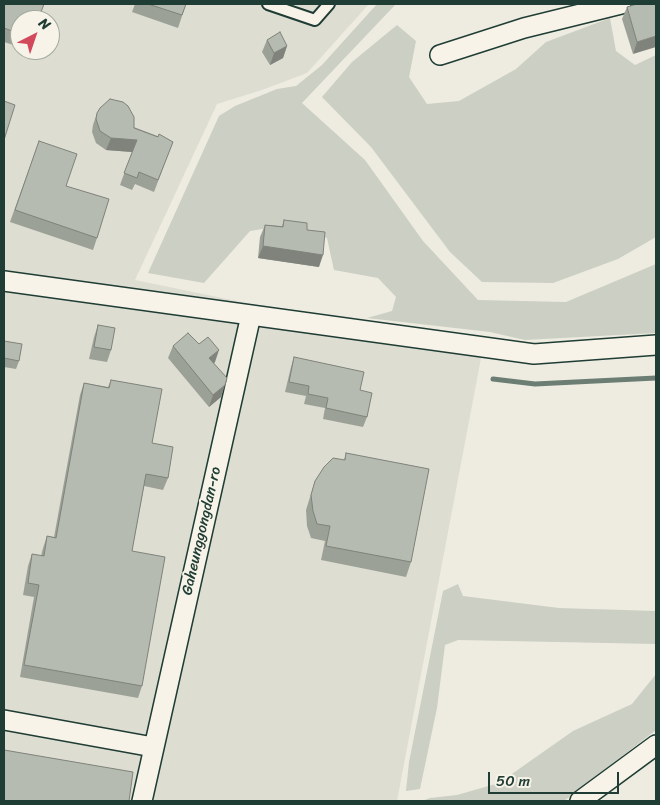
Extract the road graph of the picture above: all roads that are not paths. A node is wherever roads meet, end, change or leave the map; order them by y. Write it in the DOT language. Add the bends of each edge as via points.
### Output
graph roads {
  1 [pos="268,4"];
  2 [pos="329,4"];
  3 [pos="621,4"];
  4 [pos="440,55"];
  5 [pos="4,281"];
  6 [pos="251,316"];
  7 [pos="656,345"];
  8 [pos="4,720"];
  9 [pos="656,744"];
  10 [pos="153,747"];
  11 [pos="142,801"];
  12 [pos="580,801"];
  1 -- 2 [label="lane" via="316,20"];
  3 -- 4 [label="street" via="524,28"];
  5 -- 6 [label="street"];
  6 -- 7 [label="street" via="534,354"];
  6 -- 10 [label="street, Gaheunggongdan-ro"];
  8 -- 10 [label="street"];
  9 -- 12 [label="street"];
  10 -- 11 [label="street, Gaheunggongdan-ro"];
}
